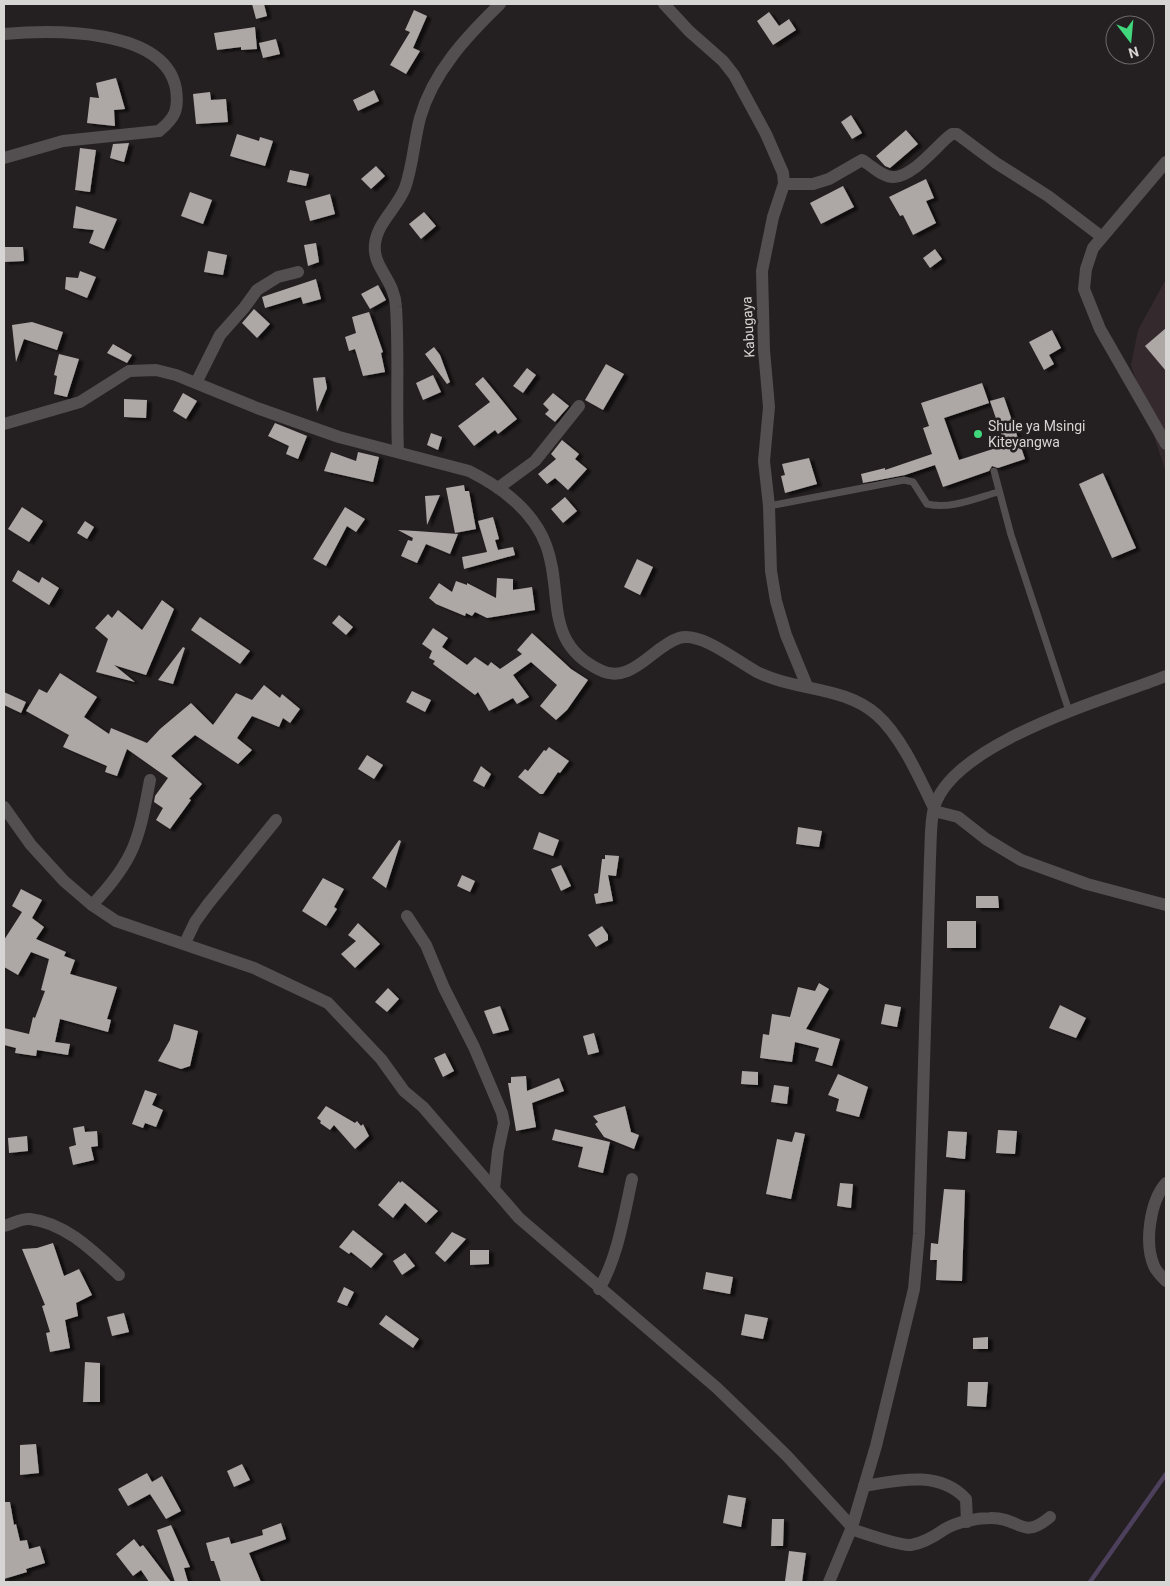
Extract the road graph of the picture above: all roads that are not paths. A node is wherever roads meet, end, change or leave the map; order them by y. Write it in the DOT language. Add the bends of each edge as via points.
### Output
graph roads {
  1 [pos="500,4"];
  2 [pos="664,4"];
  3 [pos="4,34"];
  4 [pos="4,158"];
  5 [pos="1166,162"];
  6 [pos="784,184"];
  7 [pos="1102,237"];
  8 [pos="298,272"];
  9 [pos="196,383"];
  10 [pos="579,406"];
  11 [pos="4,424"];
  12 [pos="1166,444"];
  13 [pos="398,452"];
  14 [pos="994,472"];
  15 [pos="498,488"];
  16 [pos="998,492"];
  17 [pos="769,506"];
  18 [pos="1166,676"];
  19 [pos="807,686"];
  20 [pos="1069,711"];
  21 [pos="150,780"];
  22 [pos="4,807"];
  23 [pos="934,809"];
  24 [pos="276,820"];
  25 [pos="92,904"];
  26 [pos="1166,905"];
  27 [pos="407,916"];
  28 [pos="185,944"];
  29 [pos="632,1179"];
  30 [pos="1166,1183"];
  31 [pos="494,1189"];
  32 [pos="4,1226"];
  33 [pos="119,1275"];
  34 [pos="1166,1281"];
  35 [pos="599,1289"];
  36 [pos="864,1486"];
  37 [pos="1050,1516"];
  38 [pos="967,1522"];
  39 [pos="852,1528"];
  40 [pos="829,1582"];
  1 -- 13 [label="street" via="472,31 450,59 424,105 405,188 378,231 375,243 376,261 390,280 396,307"];
  2 -- 6 [label="street" via="734,75 777,157"];
  3 -- 4 [label="street" via="91,35 126,42 148,51 174,78 178,110 159,131 63,141"];
  5 -- 7 [label="street"];
  6 -- 7 [label="street" via="814,184 862,160 882,174 902,175 952,134 957,134"];
  6 -- 17 [label="street, Kabugaya" via="773,217 762,271 769,407 764,460"];
  7 -- 12 [label="street" via="1088,262 1084,288 1100,329"];
  8 -- 9 [label="street" via="278,277 257,290 220,335"];
  9 -- 11 [label="street" via="156,370 129,371 80,402"];
  9 -- 13 [label="street" via="312,428"];
  10 -- 15 [label="street" via="535,461"];
  13 -- 15 [label="street" via="469,471"];
  14 -- 16 [label="lane"];
  15 -- 19 [label="street" via="523,508 540,531 550,560 563,636 591,666 614,674 626,672 666,645 680,638 691,638 704,641 758,672"];
  16 -- 17 [label="lane" via="951,504 931,505 927,504 913,482 904,480"];
  16 -- 20 [label="lane"];
  17 -- 19 [label="street, Kabugaya" via="771,571 776,600"];
  18 -- 20 [label="street"];
  19 -- 23 [label="street" via="853,700 880,717 913,767"];
  20 -- 23 [label="street" via="1020,732 984,753 952,780"];
  21 -- 25 [label="street" via="142,824 132,853 111,885"];
  22 -- 25 [label="street" via="31,845 64,881"];
  23 -- 26 [label="street" via="958,817 986,839 1029,863 1087,884"];
  23 -- 36 [label="street" via="919,1234 914,1289"];
  24 -- 28 [label="street" via="208,904"];
  25 -- 28 [label="street" via="123,923"];
  27 -- 31 [label="street" via="423,940 502,1113 504,1123"];
  28 -- 31 [label="street" via="254,968 328,1003"];
  29 -- 35 [label="street" via="611,1263"];
  30 -- 34 [label="street" via="1159,1190 1150,1245 1154,1268"];
  31 -- 35 [label="street" via="519,1218"];
  32 -- 33 [label="street" via="29,1219 67,1232"];
  35 -- 39 [label="street" via="717,1388"];
  36 -- 38 [label="street" via="914,1479 945,1485 966,1499"];
  36 -- 39 [label="street"];
  37 -- 38 [label="street" via="1034,1528 1008,1519"];
  38 -- 39 [label="street" via="909,1545"];
  39 -- 40 [label="street"];
}
